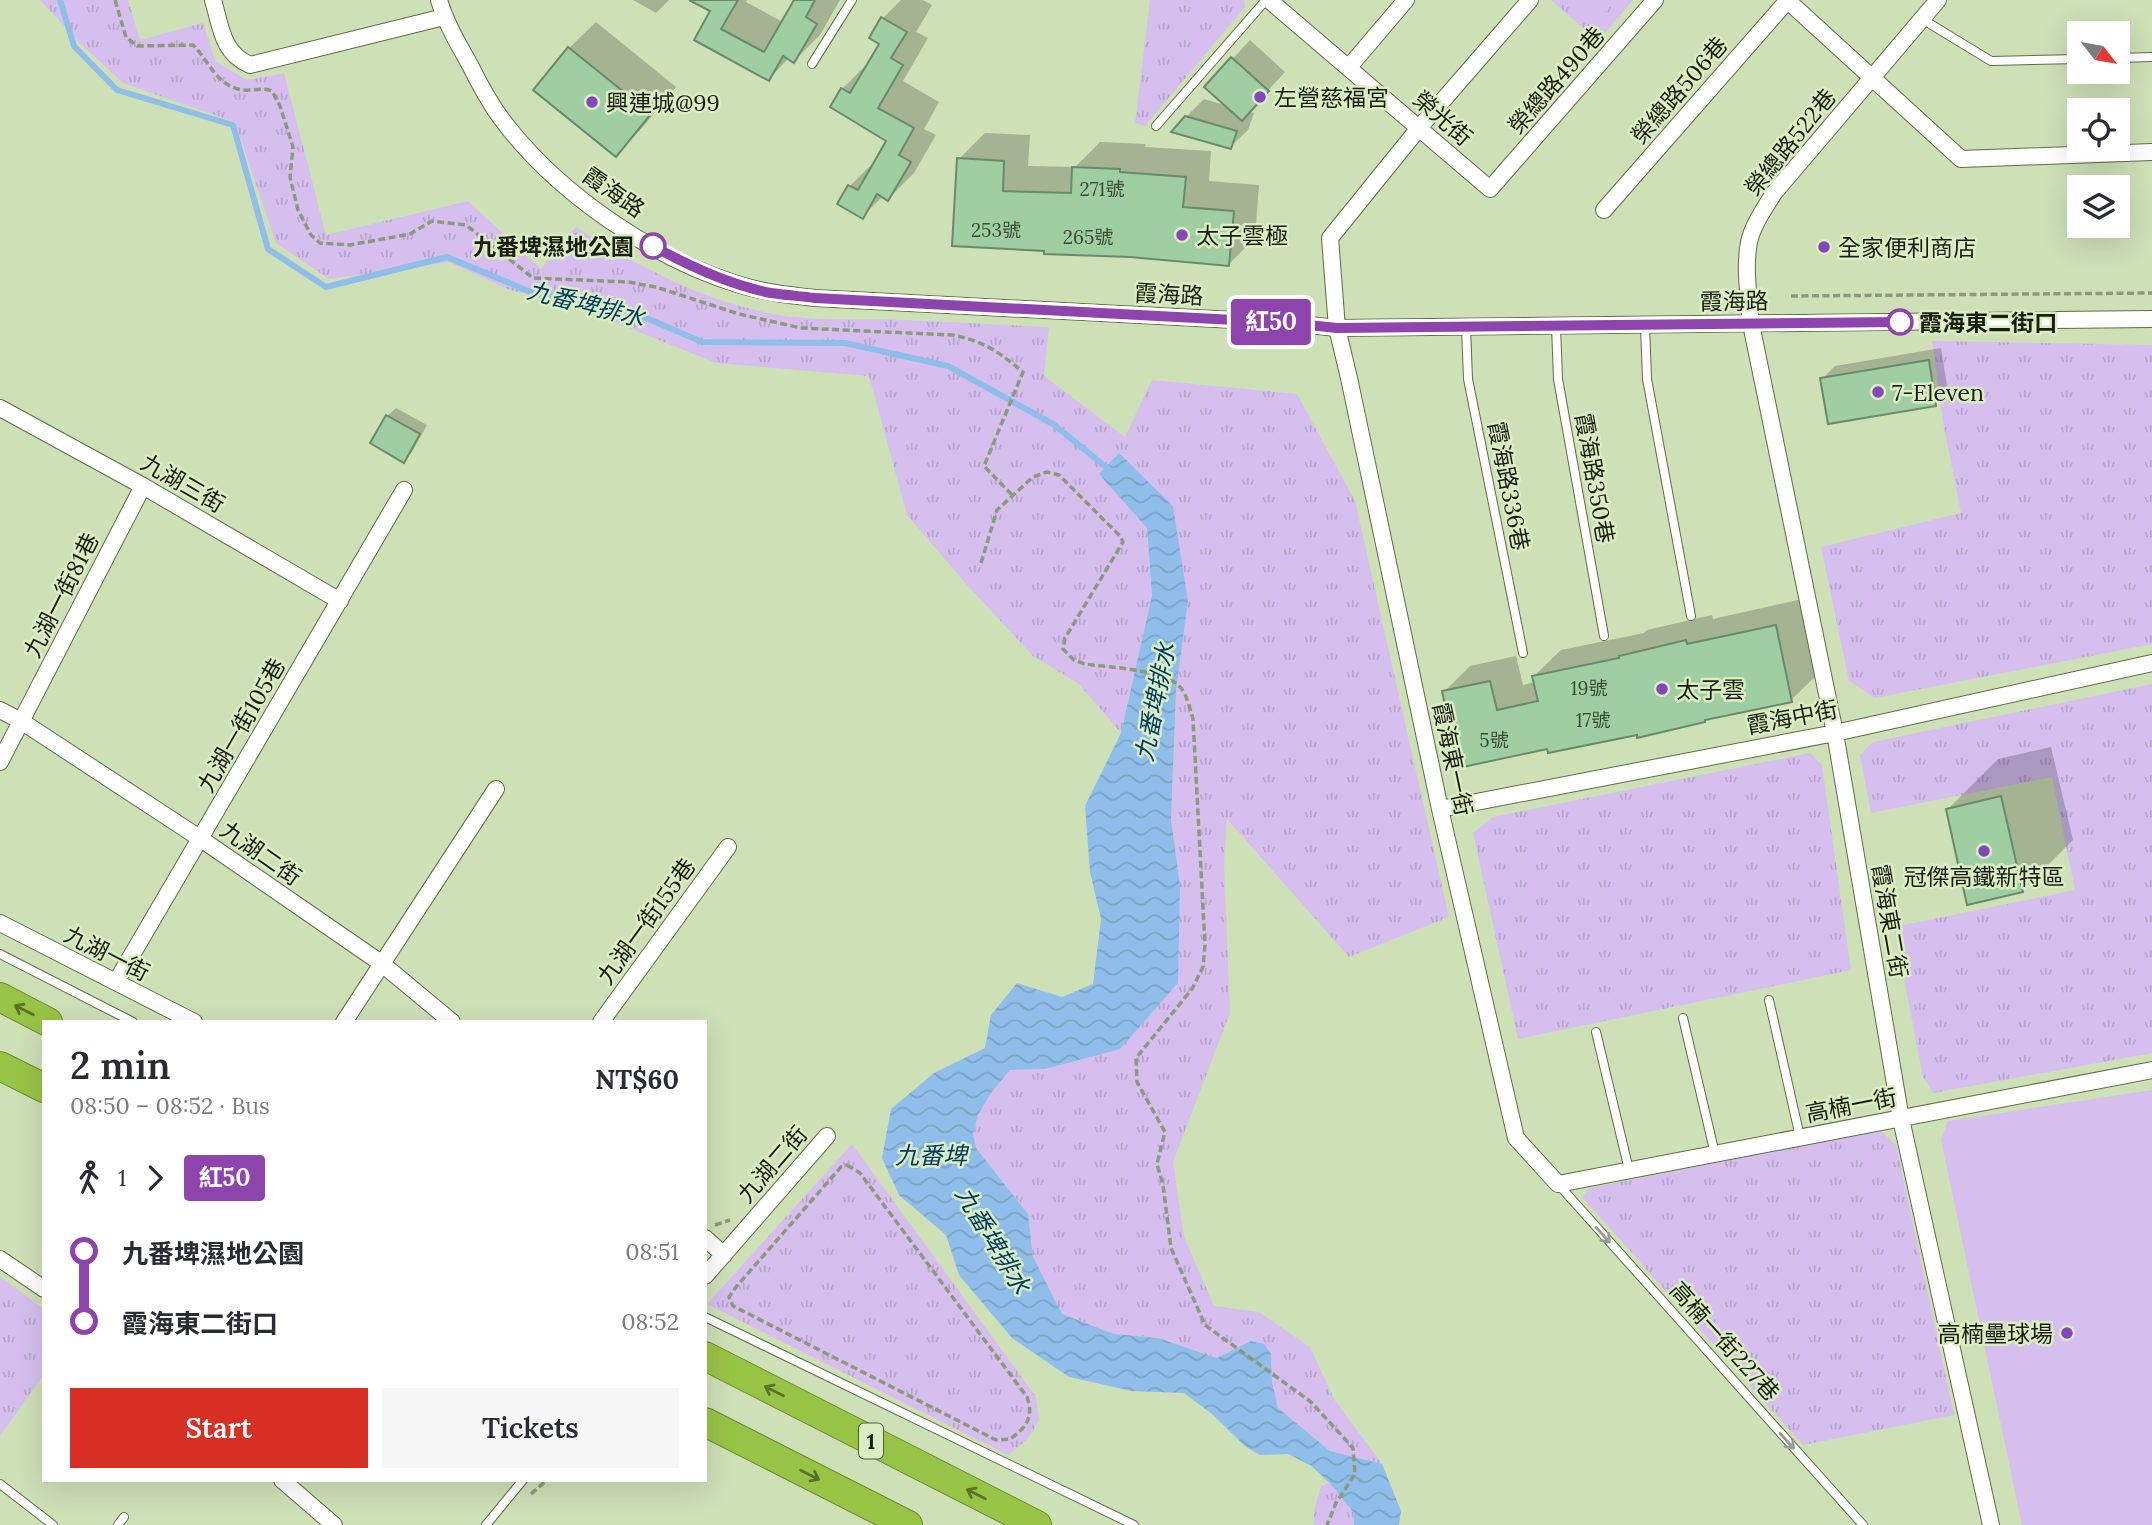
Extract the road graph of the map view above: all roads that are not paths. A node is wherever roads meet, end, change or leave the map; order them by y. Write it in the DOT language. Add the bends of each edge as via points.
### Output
graph roads {
  1 [pos="213,0"];
  2 [pos="439,0"];
  3 [pos="852,0"];
  4 [pos="1268,0"];
  5 [pos="1406,0"];
  6 [pos="1530,0"];
  7 [pos="1655,0"];
  8 [pos="1788,0"];
  9 [pos="1938,0"];
  10 [pos="444,18"];
  11 [pos="1922,19"];
  12 [pos="2152,57"];
  13 [pos="2130,58"];
  14 [pos="2067,59"];
  15 [pos="811,64"];
  16 [pos="1349,67"];
  17 [pos="1873,77"];
  18 [pos="1156,126"];
  19 [pos="1419,128"];
  20 [pos="2152,152"];
  21 [pos="1490,189"];
  22 [pos="1604,209"];
  23 [pos="2152,319"];
  24 [pos="1751,324"];
  25 [pos="1645,325"];
  26 [pos="1556,326"];
  27 [pos="1466,327"];
  28 [pos="1337,328"];
  29 [pos="0,408"];
  30 [pos="143,485"];
  31 [pos="404,490"];
  32 [pos="340,601"];
  33 [pos="1691,616"];
  34 [pos="1604,636"];
  35 [pos="1523,653"];
  36 [pos="2152,663"];
  37 [pos="0,710"];
  38 [pos="21,721"];
  39 [pos="1835,733"];
  40 [pos="0,762"];
  41 [pos="496,789"];
  42 [pos="1440,809"];
  43 [pos="201,839"];
  44 [pos="728,847"];
  45 [pos="0,923"];
  46 [pos="0,954"];
  47 [pos="381,963"];
  48 [pos="116,982"];
  49 [pos="0,998"];
  50 [pos="1769,1000"];
  51 [pos="1683,1018"];
  52 [pos="44,1020"];
  53 [pos="129,1020"];
  54 [pos="190,1020"];
  55 [pos="345,1020"];
  56 [pos="450,1020"];
  57 [pos="602,1020"];
  58 [pos="1596,1032"];
  59 [pos="0,1066"];
  60 [pos="2152,1070"];
  61 [pos="42,1087"];
  62 [pos="1901,1119"];
  63 [pos="827,1136"];
  64 [pos="1801,1138"];
  65 [pos="1715,1154"];
  66 [pos="1629,1170"];
  67 [pos="1558,1184"];
  68 [pos="707,1232"];
  69 [pos="724,1255"];
  70 [pos="0,1259"];
  71 [pos="707,1274"];
  72 [pos="42,1288"];
  73 [pos="707,1318"];
  74 [pos="707,1357"];
  75 [pos="707,1424"];
  76 [pos="284,1482"];
  77 [pos="521,1482"];
  78 [pos="0,1484"];
  79 [pos="124,1517"];
  80 [pos="54,1525"];
  81 [pos="118,1525"];
  82 [pos="334,1525"];
  83 [pos="486,1525"];
  84 [pos="908,1525"];
  85 [pos="1037,1525"];
  86 [pos="1134,1525"];
  87 [pos="1863,1525"];
  88 [pos="1991,1525"];
  1 -- 10 [label="street" via="228,48 237,60 250,65"];
  2 -- 10 [label="street, 霞海路"];
  3 -- 15 [label="lane"];
  4 -- 16 [label="street, 榮光街"];
  4 -- 18 [label="lane"];
  5 -- 16 [label="street"];
  6 -- 19 [label="street, 霞海東一街"];
  7 -- 21 [label="street, 榮總路490巷"];
  8 -- 17 [label="street"];
  8 -- 22 [label="street, 榮總路506巷"];
  9 -- 11 [label="street, 榮總路522巷"];
  10 -- 28 [label="street, 霞海路" via="506,126 543,166 585,204 631,234 735,283 815,298"];
  11 -- 14 [label="lane" via="1991,61"];
  11 -- 17 [label="street, 榮總路522巷"];
  12 -- 13 [label="lane"];
  16 -- 19 [label="street, 榮光街"];
  17 -- 20 [label="street" via="1961,159"];
  17 -- 24 [label="street, 榮總路522巷" via="1774,193 1758,220 1749,241"];
  19 -- 21 [label="street, 榮光街"];
  19 -- 28 [label="street, 霞海東一街" via="1330,238"];
  23 -- 24 [label="street, 霞海路"];
  24 -- 25 [label="street, 霞海路"];
  24 -- 39 [label="street, 霞海東二街"];
  25 -- 26 [label="street, 霞海路"];
  25 -- 33 [label="lane" via="1647,379"];
  26 -- 27 [label="street, 霞海路"];
  26 -- 34 [label="lane, 霞海路350巷" via="1558,379"];
  27 -- 28 [label="street, 霞海路"];
  27 -- 35 [label="lane, 霞海路336巷" via="1468,379"];
  28 -- 42 [label="street, 霞海東一街"];
  29 -- 30 [label="street, 九湖三街"];
  30 -- 32 [label="street, 九湖三街"];
  30 -- 38 [label="street, 九湖一街81巷"];
  31 -- 32 [label="street, 九湖一街105巷"];
  32 -- 43 [label="street, 九湖一街105巷"];
  36 -- 39 [label="street, 霞海中街"];
  37 -- 38 [label="street, 九湖二街"];
  38 -- 40 [label="street, 九湖一街81巷"];
  38 -- 43 [label="street, 九湖二街"];
  39 -- 42 [label="street, 霞海中街"];
  39 -- 62 [label="street, 霞海東二街"];
  41 -- 47 [label="street"];
  42 -- 67 [label="street, 霞海東一街" via="1516,1138"];
  43 -- 47 [label="street, 九湖二街"];
  43 -- 48 [label="street, 九湖一街105巷"];
  44 -- 57 [label="street, 九湖一街155巷"];
  45 -- 48 [label="street, 九湖一街"];
  46 -- 53 [label="lane"];
  47 -- 55 [label="street"];
  47 -- 56 [label="street, 九湖二街"];
  48 -- 54 [label="street, 九湖一街"];
  52 -- 49 [label="highway, one-way"];
  50 -- 64 [label="lane"];
  51 -- 65 [label="lane"];
  58 -- 66 [label="lane"];
  59 -- 61 [label="highway"];
  60 -- 62 [label="street, 高楠一街"];
  62 -- 64 [label="street, 高楠一街"];
  62 -- 88 [label="street, 霞海東二街"];
  63 -- 69 [label="street, 九湖二街"];
  64 -- 65 [label="street, 高楠一街"];
  65 -- 66 [label="street, 高楠一街"];
  66 -- 67 [label="street, 高楠一街"];
  67 -- 87 [label="lane, 高楠一街227巷, one-way"];
  68 -- 69 [label="street"];
  69 -- 71 [label="street, 九湖二街"];
  70 -- 72 [label="street"];
  73 -- 86 [label="lane"];
  85 -- 74 [label="highway, 1, one-way"];
  75 -- 84 [label="highway, one-way"];
  76 -- 82 [label="street"];
  77 -- 83 [label="lane"];
  78 -- 80 [label="lane"];
  79 -- 81 [label="lane"];
}
